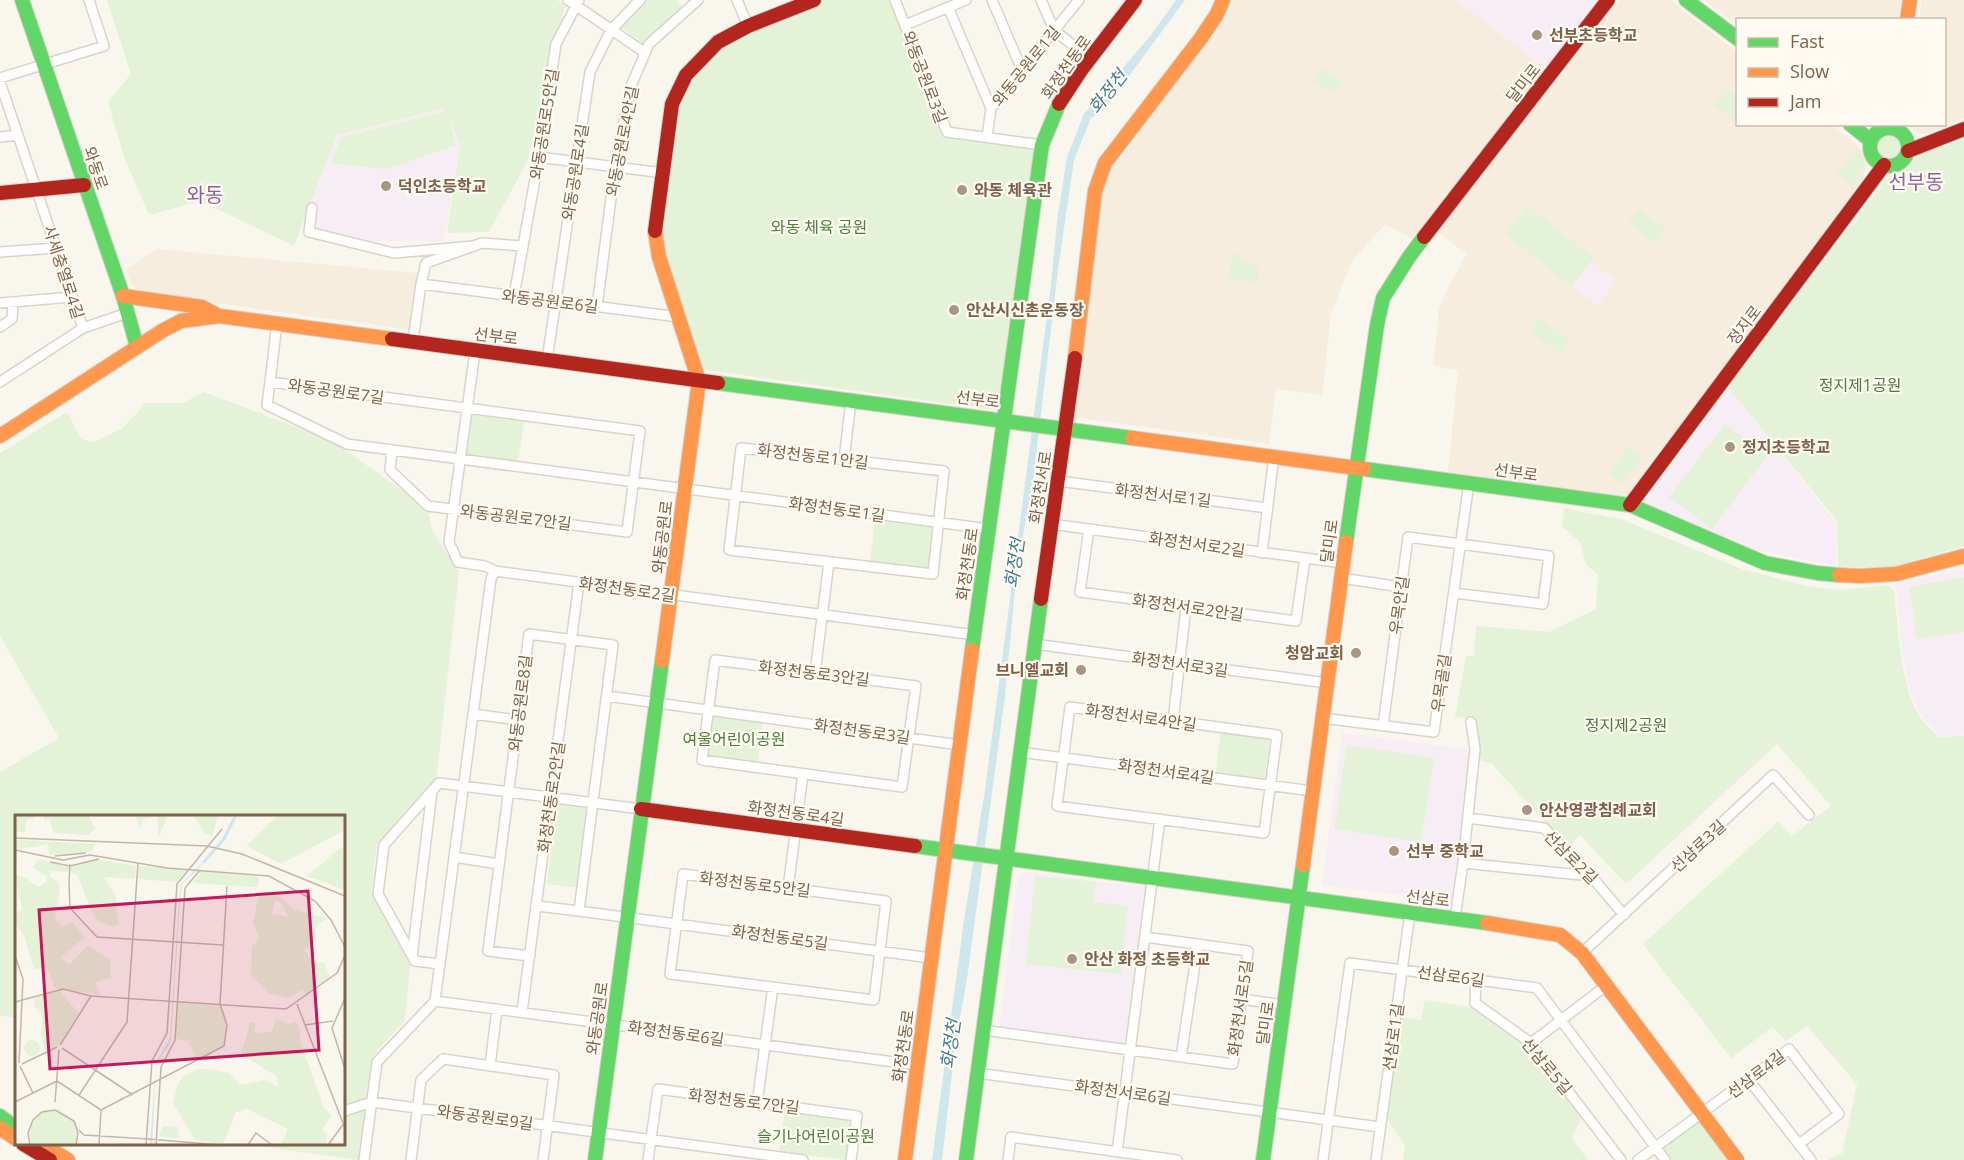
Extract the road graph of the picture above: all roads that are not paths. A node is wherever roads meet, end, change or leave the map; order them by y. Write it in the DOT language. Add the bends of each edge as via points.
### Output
graph roads {
  1 [pos="22,0"];
  2 [pos="88,0"];
  3 [pos="640,0"];
  4 [pos="698,0"];
  5 [pos="737,0"];
  6 [pos="814,0"];
  7 [pos="895,0"];
  8 [pos="966,0"];
  9 [pos="993,0"];
  10 [pos="1041,0"];
  11 [pos="1079,0"];
  12 [pos="1135,0"];
  13 [pos="1223,0"];
  14 [pos="1608,0"];
  15 [pos="1686,0"];
  16 [pos="1910,0"];
  17 [pos="574,2"];
  18 [pos="948,8"];
  19 [pos="1907,18"];
  20 [pos="905,25"];
  21 [pos="748,26"];
  22 [pos="611,30"];
  23 [pos="1054,30"];
  24 [pos="1736,38"];
  25 [pos="644,52"];
  26 [pos="1090,59"];
  27 [pos="44,64"];
  28 [pos="1022,70"];
  29 [pos="0,80"];
  30 [pos="991,108"];
  31 [pos="1852,126"];
  32 [pos="1891,126"];
  33 [pos="1964,129"];
  34 [pos="18,135"];
  35 [pos="0,136"];
  36 [pos="987,137"];
  37 [pos="1871,141"];
  38 [pos="1042,145"];
  39 [pos="1908,151"];
  40 [pos="539,157"];
  41 [pos="577,162"];
  42 [pos="1884,165"];
  43 [pos="615,167"];
  44 [pos="663,173"];
  45 [pos="84,185"];
  46 [pos="37,189"];
  47 [pos="0,193"];
  48 [pos="312,208"];
  49 [pos="474,246"];
  50 [pos="523,246"];
  51 [pos="56,248"];
  52 [pos="0,252"];
  53 [pos="421,285"];
  54 [pos="123,296"];
  55 [pos="514,296"];
  56 [pos="72,297"];
  57 [pos="555,301"];
  58 [pos="13,302"];
  59 [pos="0,303"];
  60 [pos="597,307"];
  61 [pos="127,313"];
  62 [pos="219,316"];
  63 [pos="679,317"];
  64 [pos="277,323"];
  65 [pos="0,327"];
  66 [pos="83,328"];
  67 [pos="413,341"];
  68 [pos="138,346"];
  69 [pos="475,351"];
  70 [pos="547,360"];
  71 [pos="699,381"];
  72 [pos="0,382"];
  73 [pos="270,382"];
  74 [pos="851,400"];
  75 [pos="467,408"];
  76 [pos="1004,419"];
  77 [pos="1066,428"];
  78 [pos="0,436"];
  79 [pos="392,450"];
  80 [pos="1274,456"];
  81 [pos="459,459"];
  82 [pos="844,460"];
  83 [pos="1356,467"];
  84 [pos="1058,481"];
  85 [pos="633,483"];
  86 [pos="1469,483"];
  87 [pos="684,489"];
  88 [pos="735,496"];
  89 [pos="1630,504"];
  90 [pos="1268,508"];
  91 [pos="453,509"];
  92 [pos="938,523"];
  93 [pos="1051,524"];
  94 [pos="989,529"];
  95 [pos="1089,529"];
  96 [pos="1461,544"];
  97 [pos="1262,553"];
  98 [pos="1964,555"];
  99 [pos="1305,558"];
  100 [pos="829,562"];
  101 [pos="1343,563"];
  102 [pos="495,571"];
  103 [pos="1341,578"];
  104 [pos="579,582"];
  105 [pos="1401,587"];
  106 [pos="1454,593"];
  107 [pos="671,594"];
  108 [pos="1186,607"];
  109 [pos="823,614"];
  110 [pos="975,634"];
  111 [pos="572,639"];
  112 [pos="1034,644"];
  113 [pos="1180,664"];
  114 [pos="815,673"];
  115 [pos="1327,683"];
  116 [pos="607,696"];
  117 [pos="657,703"];
  118 [pos="708,710"];
  119 [pos="473,714"];
  120 [pos="1322,718"];
  121 [pos="518,720"];
  122 [pos="1173,721"];
  123 [pos="1471,722"];
  124 [pos="1383,726"];
  125 [pos="909,738"];
  126 [pos="960,745"];
  127 [pos="1020,752"];
  128 [pos="1063,757"];
  129 [pos="803,774"];
  130 [pos="464,785"];
  131 [pos="1270,785"];
  132 [pos="1312,790"];
  133 [pos="432,791"];
  134 [pos="508,791"];
  135 [pos="551,797"];
  136 [pos="593,802"];
  137 [pos="641,809"];
  138 [pos="1809,815"];
  139 [pos="1468,818"];
  140 [pos="1161,819"];
  141 [pos="796,830"];
  142 [pos="946,849"];
  143 [pos="961,852"];
  144 [pos="454,857"];
  145 [pos="1007,858"];
  146 [pos="1463,863"];
  147 [pos="499,864"];
  148 [pos="1591,876"];
  149 [pos="1153,879"];
  150 [pos="788,888"];
  151 [pos="1298,898"];
  152 [pos="537,906"];
  153 [pos="579,911"];
  154 [pos="1410,913"];
  155 [pos="1624,915"];
  156 [pos="628,917"];
  157 [pos="1455,918"];
  158 [pos="677,924"];
  159 [pos="1145,937"];
  160 [pos="1198,944"];
  161 [pos="880,951"];
  162 [pos="1582,953"];
  163 [pos="412,956"];
  164 [pos="530,956"];
  165 [pos="932,958"];
  166 [pos="440,964"];
  167 [pos="1402,970"];
  168 [pos="1476,980"];
  169 [pos="1607,986"];
  170 [pos="773,987"];
  171 [pos="1241,999"];
  172 [pos="435,1001"];
  173 [pos="1284,1005"];
  174 [pos="497,1009"];
  175 [pos="522,1012"];
  176 [pos="1561,1020"];
  177 [pos="613,1024"];
  178 [pos="983,1030"];
  179 [pos="1531,1043"];
  180 [pos="765,1045"];
  181 [pos="1131,1050"];
  182 [pos="1181,1057"];
  183 [pos="917,1065"];
  184 [pos="489,1066"];
  185 [pos="977,1073"];
  186 [pos="1749,1080"];
  187 [pos="1125,1093"];
  188 [pos="372,1102"];
  189 [pos="757,1103"];
  190 [pos="418,1108"];
  191 [pos="345,1111"];
  192 [pos="1269,1112"];
  193 [pos="1704,1114"];
  194 [pos="0,1116"];
  195 [pos="1329,1120"];
  196 [pos="548,1126"];
  197 [pos="15,1127"];
  198 [pos="1380,1127"];
  199 [pos="0,1128"];
  200 [pos="599,1132"];
  201 [pos="15,1138"];
  202 [pos="651,1140"];
  203 [pos="1799,1144"];
  204 [pos="26,1145"];
  205 [pos="44,1145"];
  206 [pos="1656,1148"];
  207 [pos="1117,1152"];
  208 [pos="50,1160"];
  209 [pos="68,1160"];
  210 [pos="364,1160"];
  211 [pos="411,1160"];
  212 [pos="543,1160"];
  213 [pos="596,1160"];
  214 [pos="648,1160"];
  215 [pos="803,1160"];
  216 [pos="851,1160"];
  217 [pos="905,1160"];
  218 [pos="966,1160"];
  219 [pos="1008,1160"];
  220 [pos="1177,1160"];
  221 [pos="1263,1160"];
  222 [pos="1323,1160"];
  223 [pos="1376,1160"];
  224 [pos="1621,1160"];
  225 [pos="1638,1160"];
  226 [pos="1665,1160"];
  227 [pos="1737,1160"];
  228 [pos="1811,1160"];
  1 -- 27 [label="street, 와동로"];
  2 -- 27 [label="street" via="104,46"];
  3 -- 22 [label="street, 와동공원로4길"];
  4 -- 25 [label="street, 와동공원로4안길"];
  5 -- 21 [label="street"];
  6 -- 21 [label="street, 와동공원로"];
  7 -- 20 [label="street, 와동공원로3길"];
  8 -- 18 [label="street"];
  9 -- 28 [label="street"];
  10 -- 23 [label="street"];
  11 -- 23 [label="street, 와동공원로1길"];
  12 -- 26 [label="street, 화정천동로"];
  13 -- 77 [label="street, 화정천서로" via="1201,38 1105,163 1094,198"];
  14 -- 83 [label="street, 달미로" via="1409,257 1383,298"];
  15 -- 24 [label="street"];
  16 -- 19 [label="street"];
  17 -- 22 [label="street"];
  17 -- 40 [label="street, 와동공원로5안길" via="556,44"];
  18 -- 20 [label="street"];
  18 -- 30 [label="street"];
  20 -- 36 [label="street, 와동공원로3길" via="947,132"];
  21 -- 44 [label="street, 와동공원로" via="718,42 686,75 672,104"];
  22 -- 25 [label="street"];
  22 -- 41 [label="street, 와동공원로4길" via="590,72"];
  23 -- 26 [label="street"];
  23 -- 28 [label="street, 와동공원로1길"];
  25 -- 43 [label="street, 와동공원로4안길" via="631,86"];
  26 -- 38 [label="street, 화정천동로" via="1055,109"];
  27 -- 29 [label="street"];
  27 -- 45 [label="street, 와동로"];
  28 -- 30 [label="street, 와동공원로1길"];
  29 -- 34 [label="street, 사세충열로4길"];
  30 -- 36 [label="street, 와동공원로1길"];
  31 -- 37 [label="street"];
  32 -- 37 [label="street" via="1878,131"];
  32 -- 39 [label="street" via="1906,136"];
  33 -- 39 [label="street"];
  34 -- 35 [label="street"];
  34 -- 46 [label="street, 사세충열로4길"];
  36 -- 38 [label="street, 와동공원로3길"];
  37 -- 42 [label="street" via="1872,156"];
  38 -- 76 [label="street, 화정천동로"];
  39 -- 42 [label="street" via="1899,163"];
  40 -- 41 [label="street"];
  40 -- 50 [label="street, 와동공원로5안길"];
  41 -- 43 [label="street"];
  41 -- 57 [label="street, 와동공원로4길"];
  42 -- 89 [label="street, 정지로"];
  43 -- 44 [label="street"];
  43 -- 60 [label="street, 와동공원로4안길"];
  44 -- 63 [label="street, 와동공원로" via="655,228 659,257"];
  45 -- 46 [label="street"];
  45 -- 54 [label="street, 와동로"];
  46 -- 47 [label="street"];
  46 -- 51 [label="street, 사세충열로4길"];
  48 -- 49 [label="street" via="309,231 394,253"];
  49 -- 50 [label="street"];
  49 -- 53 [label="street" via="426,263"];
  50 -- 55 [label="street, 와동공원로5안길"];
  51 -- 52 [label="street"];
  51 -- 56 [label="street, 사세충열로4길"];
  53 -- 55 [label="street, 와동공원로6길"];
  53 -- 67 [label="street"];
  54 -- 61 [label="street, 와동로"];
  54 -- 62 [label="street" via="202,307"];
  55 -- 57 [label="street, 와동공원로6길"];
  56 -- 58 [label="street"];
  56 -- 66 [label="street, 사세충열로4길"];
  57 -- 60 [label="street, 와동공원로6길"];
  57 -- 70 [label="street, 와동공원로4길"];
  58 -- 59 [label="street"];
  58 -- 65 [label="street" via="12,319"];
  60 -- 63 [label="street, 와동공원로6길"];
  61 -- 66 [label="street"];
  61 -- 68 [label="street, 와동로"];
  62 -- 64 [label="street, 선부로"];
  62 -- 68 [label="street, 선부로" via="181,321"];
  63 -- 71 [label="street, 와동공원로"];
  64 -- 67 [label="street, 선부로"];
  64 -- 73 [label="street"];
  66 -- 72 [label="street, 사세충열로4길"];
  67 -- 69 [label="street, 선부로"];
  68 -- 78 [label="street, 선부로"];
  69 -- 70 [label="street, 선부로"];
  69 -- 75 [label="street"];
  70 -- 71 [label="street, 선부로"];
  71 -- 74 [label="street, 선부로"];
  71 -- 87 [label="street, 와동공원로"];
  73 -- 75 [label="street, 와동공원로7길"];
  73 -- 79 [label="street, 와동공원로7길" via="267,405 347,444"];
  74 -- 76 [label="street, 선부로"];
  74 -- 82 [label="street"];
  75 -- 81 [label="street"];
  75 -- 85 [label="street, 와동공원로7길" via="640,431"];
  76 -- 77 [label="street, 선부로"];
  76 -- 94 [label="street, 화정천동로"];
  77 -- 80 [label="street, 선부로"];
  77 -- 84 [label="street, 화정천서로"];
  79 -- 81 [label="street, 와동공원로7길"];
  79 -- 91 [label="street, 와동공원로7안길" via="390,470 428,506"];
  80 -- 83 [label="street, 선부로"];
  80 -- 90 [label="street"];
  81 -- 85 [label="street, 와동공원로7길"];
  81 -- 91 [label="street"];
  82 -- 88 [label="street, 화정천동로1안길" via="741,448"];
  82 -- 92 [label="street, 화정천동로1안길" via="944,471"];
  83 -- 86 [label="street, 선부로"];
  83 -- 101 [label="street, 달미로"];
  84 -- 90 [label="street, 화정천서로1길"];
  84 -- 93 [label="street, 화정천서로"];
  85 -- 87 [label="street, 와동공원로7길"];
  85 -- 91 [label="street, 와동공원로7안길" via="627,532"];
  86 -- 89 [label="street, 선부로"];
  86 -- 96 [label="street, 우목골길"];
  87 -- 88 [label="street, 화정천동로1길"];
  87 -- 107 [label="street, 와동공원로"];
  88 -- 92 [label="street, 화정천동로1길"];
  88 -- 100 [label="street, 화정천동로1안길" via="729,550"];
  89 -- 98 [label="street, 선부로" via="1765,563 1817,573 1896,574"];
  90 -- 97 [label="street"];
  91 -- 102 [label="street, 화정천동로2길" via="449,542 458,562"];
  92 -- 94 [label="street, 화정천동로1길"];
  92 -- 100 [label="street, 화정천동로1안길" via="933,574"];
  93 -- 95 [label="street, 화정천서로2길"];
  93 -- 112 [label="street, 화정천서로"];
  94 -- 110 [label="street, 화정천동로"];
  95 -- 97 [label="street, 화정천서로2길"];
  95 -- 108 [label="street, 화정천서로2안길" via="1080,592"];
  96 -- 105 [label="street, 우목안길" via="1408,537"];
  96 -- 106 [label="street, 우목골길"];
  96 -- 106 [label="street" via="1549,556 1544,604"];
  97 -- 99 [label="street, 화정천서로2길"];
  99 -- 101 [label="street, 화정천서로2길"];
  99 -- 108 [label="street, 화정천서로2안길" via="1296,621"];
  100 -- 109 [label="street"];
  101 -- 103 [label="street, 달미로"];
  102 -- 104 [label="street, 화정천동로2길"];
  102 -- 119 [label="street"];
  103 -- 105 [label="street"];
  103 -- 115 [label="street, 달미로"];
  104 -- 107 [label="street, 화정천동로2길"];
  104 -- 111 [label="street, 화정천동로2안길"];
  105 -- 124 [label="street, 우목안길"];
  106 -- 124 [label="street, 우목골길" via="1434,732"];
  107 -- 109 [label="street, 화정천동로2길"];
  107 -- 117 [label="street, 와동공원로"];
  108 -- 113 [label="street"];
  109 -- 110 [label="street, 화정천동로2길"];
  109 -- 114 [label="street"];
  110 -- 126 [label="street, 화정천동로"];
  111 -- 116 [label="street, 와동공원로8길" via="614,645"];
  111 -- 121 [label="street, 와동공원로8길" via="529,634"];
  111 -- 135 [label="street, 화정천동로2안길"];
  112 -- 113 [label="street, 화정천서로3길"];
  112 -- 127 [label="street, 화정천서로"];
  113 -- 115 [label="street, 화정천서로3길"];
  113 -- 122 [label="street"];
  114 -- 118 [label="street, 화정천동로3안길" via="715,660"];
  114 -- 125 [label="street, 화정천동로3안길" via="916,686"];
  115 -- 120 [label="street, 달미로"];
  116 -- 117 [label="street, 화정천동로3길"];
  116 -- 136 [label="street, 와동공원로8길"];
  117 -- 118 [label="street, 화정천동로3길"];
  117 -- 137 [label="street, 와동공원로"];
  118 -- 125 [label="street, 화정천동로3길"];
  118 -- 129 [label="street, 화정천동로3안길" via="702,760"];
  119 -- 121 [label="street"];
  119 -- 130 [label="street"];
  120 -- 124 [label="street, 우목골길"];
  120 -- 132 [label="street, 달미로"];
  121 -- 134 [label="street, 와동공원로8길"];
  122 -- 128 [label="street, 화정천서로4안길" via="1070,707"];
  122 -- 131 [label="street, 화정천서로4안길" via="1277,735"];
  123 -- 139 [label="street" via="1475,749"];
  125 -- 126 [label="street, 화정천동로3길"];
  125 -- 129 [label="street, 화정천동로3안길" via="902,787"];
  126 -- 142 [label="street, 화정천동로"];
  127 -- 128 [label="street, 화정천서로4길"];
  127 -- 145 [label="street, 화정천서로"];
  128 -- 131 [label="street, 화정천서로4길"];
  128 -- 140 [label="street, 화정천서로4안길" via="1057,806"];
  129 -- 141 [label="street"];
  130 -- 133 [label="street" via="439,783"];
  130 -- 134 [label="street"];
  130 -- 144 [label="street"];
  131 -- 132 [label="street, 화정천서로4길"];
  131 -- 140 [label="street, 화정천서로4안길" via="1264,833"];
  132 -- 151 [label="street, 달미로"];
  133 -- 163 [label="street"];
  133 -- 163 [label="street" via="384,845 378,894"];
  134 -- 135 [label="street"];
  134 -- 147 [label="street, 와동공원로8길"];
  135 -- 136 [label="street"];
  135 -- 152 [label="street, 화정천동로2안길"];
  136 -- 137 [label="street"];
  136 -- 153 [label="street, 와동공원로8길"];
  137 -- 141 [label="street, 화정천동로4길"];
  137 -- 156 [label="street, 와동공원로"];
  138 -- 155 [label="street, 선삼로3길" via="1773,775"];
  139 -- 146 [label="street"];
  139 -- 148 [label="street, 선삼로2길" via="1544,828"];
  140 -- 149 [label="street"];
  141 -- 142 [label="street, 화정천동로4길"];
  141 -- 150 [label="street"];
  142 -- 143 [label="street, 화정천동로4길"];
  142 -- 165 [label="street, 화정천동로"];
  143 -- 145 [label="street, 선삼로"];
  144 -- 147 [label="street"];
  144 -- 166 [label="street"];
  145 -- 149 [label="street, 선삼로"];
  145 -- 178 [label="street, 화정천서로"];
  146 -- 148 [label="street"];
  146 -- 157 [label="street"];
  147 -- 164 [label="street, 와동공원로8길" via="488,951"];
  148 -- 155 [label="street, 선삼로2길"];
  149 -- 151 [label="street, 선삼로"];
  149 -- 159 [label="street"];
  150 -- 158 [label="street, 화정천동로5안길" via="683,874"];
  150 -- 161 [label="street, 화정천동로5안길" via="886,901"];
  151 -- 154 [label="street, 선삼로"];
  151 -- 173 [label="street, 달미로"];
  152 -- 153 [label="street"];
  152 -- 164 [label="street, 화정천동로2안길"];
  153 -- 156 [label="street"];
  154 -- 157 [label="street, 선삼로"];
  154 -- 167 [label="street, 선삼로1길"];
  155 -- 162 [label="street, 선삼로3길"];
  156 -- 158 [label="street, 화정천동로5길"];
  156 -- 177 [label="street, 와동공원로"];
  157 -- 162 [label="street, 선삼로" via="1560,935"];
  158 -- 161 [label="street, 화정천동로5길"];
  158 -- 170 [label="street, 화정천동로5안길" via="670,974"];
  159 -- 160 [label="street, 화정천서로5길"];
  159 -- 181 [label="street"];
  160 -- 171 [label="street, 화정천서로5길" via="1248,951"];
  160 -- 182 [label="street"];
  161 -- 165 [label="street, 화정천동로5길"];
  161 -- 170 [label="street, 화정천동로5안길" via="874,1000"];
  162 -- 169 [label="street, 선삼로"];
  163 -- 166 [label="street" via="415,961"];
  164 -- 175 [label="street, 화정천동로2안길"];
  165 -- 183 [label="street, 화정천동로"];
  166 -- 172 [label="street"];
  167 -- 168 [label="street, 선삼로6길"];
  167 -- 195 [label="street, 선삼로6길" via="1350,963"];
  167 -- 198 [label="street, 선삼로1길"];
  168 -- 176 [label="street, 선삼로6길" via="1537,988"];
  168 -- 179 [label="street, 선삼로5길" via="1475,1003"];
  169 -- 176 [label="street"];
  169 -- 193 [label="street, 선삼로"];
  170 -- 180 [label="street"];
  171 -- 173 [label="street"];
  171 -- 182 [label="street, 화정천서로5길" via="1233,1064"];
  172 -- 174 [label="street, 화정천동로6길"];
  172 -- 188 [label="street" via="377,1062"];
  173 -- 192 [label="street, 달미로"];
  174 -- 175 [label="street, 화정천동로6길"];
  174 -- 184 [label="street"];
  175 -- 177 [label="street, 화정천동로6길"];
  176 -- 179 [label="street"];
  176 -- 206 [label="street, 선삼로6길"];
  177 -- 180 [label="street, 화정천동로6길"];
  177 -- 200 [label="street, 와동공원로"];
  178 -- 181 [label="street, 화정천서로5길"];
  178 -- 185 [label="street, 화정천서로"];
  179 -- 224 [label="street, 선삼로5길"];
  180 -- 183 [label="street, 화정천동로6길"];
  180 -- 189 [label="street"];
  181 -- 182 [label="street, 화정천서로5길"];
  181 -- 187 [label="street"];
  183 -- 217 [label="street, 화정천동로"];
  184 -- 190 [label="street" via="443,1059 421,1080"];
  184 -- 196 [label="street" via="555,1075"];
  185 -- 187 [label="street, 화정천서로6길"];
  185 -- 218 [label="street, 화정천서로"];
  186 -- 193 [label="street, 선삼로4길"];
  186 -- 203 [label="street"];
  186 -- 203 [label="street, 선삼로4길" via="1789,1049 1839,1114"];
  187 -- 192 [label="street, 화정천서로6길"];
  187 -- 207 [label="street"];
  188 -- 190 [label="street, 와동공원로9길"];
  188 -- 191 [label="street"];
  188 -- 210 [label="street"];
  189 -- 202 [label="street, 화정천동로7안길" via="658,1089"];
  189 -- 216 [label="street, 화정천동로7안길" via="857,1116"];
  190 -- 196 [label="street, 와동공원로9길"];
  190 -- 211 [label="street"];
  192 -- 195 [label="street, 화정천서로6길"];
  192 -- 221 [label="street, 달미로"];
  193 -- 206 [label="street, 선삼로4길"];
  193 -- 227 [label="street, 선삼로"];
  194 -- 197 [label="street"];
  195 -- 198 [label="street, 화정천서로6길"];
  195 -- 222 [label="street, 선삼로6길"];
  196 -- 200 [label="street, 와동공원로9길"];
  196 -- 212 [label="street"];
  198 -- 223 [label="street, 선삼로1길"];
  199 -- 201 [label="street"];
  200 -- 202 [label="street, 와동공원로9길"];
  200 -- 213 [label="street, 와동공원로"];
  202 -- 214 [label="street, 화정천동로7안길"];
  202 -- 215 [label="street, 와동공원로9길"];
  203 -- 228 [label="street"];
  204 -- 208 [label="street"];
  205 -- 209 [label="street"];
  206 -- 225 [label="street, 선삼로4길"];
  206 -- 226 [label="street, 선삼로6길"];
  207 -- 219 [label="street" via="1011,1137"];
  207 -- 220 [label="street"];
}
